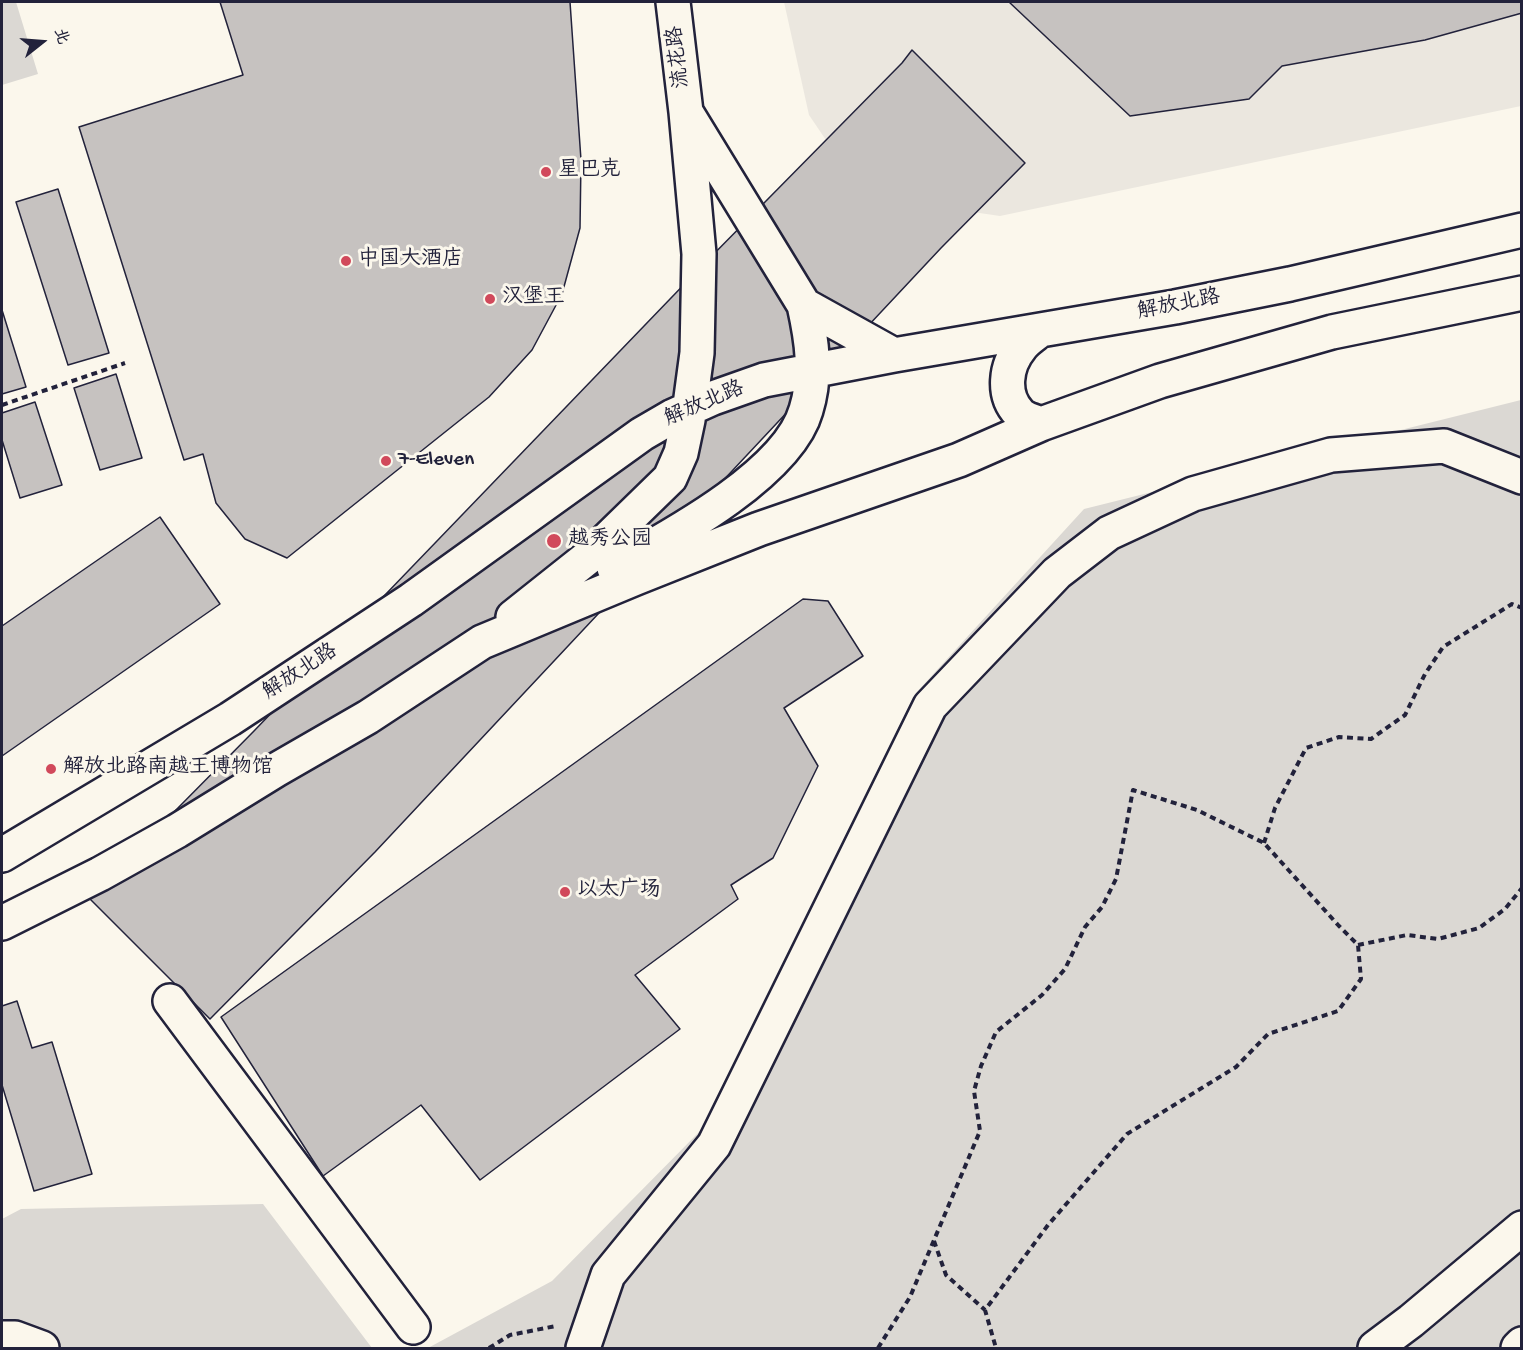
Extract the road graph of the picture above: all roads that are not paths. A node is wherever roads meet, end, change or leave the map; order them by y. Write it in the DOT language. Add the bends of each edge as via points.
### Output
graph roads {
  1 [pos="673,2"];
  2 [pos="686,112"];
  3 [pos="1521,230"];
  4 [pos="1521,293"];
  5 [pos="804,305"];
  6 [pos="1039,331"];
  7 [pos="894,355"];
  8 [pos="814,370"];
  9 [pos="690,409"];
  10 [pos="1041,424"];
  11 [pos="642,434"];
  12 [pos="1521,477"];
  13 [pos="670,478"];
  14 [pos="482,642"];
  15 [pos="2,855"];
  16 [pos="2,922"];
  17 [pos="170,1001"];
  18 [pos="1521,1228"];
  19 [pos="413,1327"];
  20 [pos="588,1334"];
  21 [pos="2,1338"];
  22 [pos="1521,1344"];
  23 [pos="42,1348"];
  24 [pos="1375,1348"];
  25 [pos="1518,1348"];
  1 -- 2 [label="main road, 流花路"];
  2 -- 5 [label="main road"];
  2 -- 9 [label="main road, 流花路" via="699,254 697,352"];
  3 -- 6 [label="main road, 解放北路" via="1290,284"];
  4 -- 10 [label="main road" via="1332,332 1160,381"];
  5 -- 7 [label="main road"];
  5 -- 8 [label="main road"];
  6 -- 7 [label="main road, 解放北路"];
  6 -- 10 [label="main road" via="1021,347 1010,365 1006,384 1020,415"];
  7 -- 8 [label="main road, 解放北路"];
  8 -- 9 [label="main road, 解放北路" via="764,380"];
  8 -- 14 [label="main road" via="806,411 795,433 762,472 641,553"];
  9 -- 11 [label="main road, 解放北路"];
  9 -- 13 [label="main road, 流花路" via="681,453"];
  10 -- 14 [label="main road" via="959,460 759,528"];
  11 -- 13 [label="main road" via="658,445 667,460"];
  11 -- 15 [label="main road, 解放北路" via="411,600 240,713"];
  12 -- 20 [label="main road" via="1444,446 1330,455 1193,494 1108,533 1057,573 930,706 714,1146 608,1275"];
  13 -- 14 [label="main road" via="591,555"];
  14 -- 16 [label="main road" via="368,717 177,831"];
  17 -- 19 [label="main road"];
  18 -- 24 [label="main road"];
  21 -- 23 [label="main road" via="15,1338"];
  22 -- 25 [label="main road"];
}
